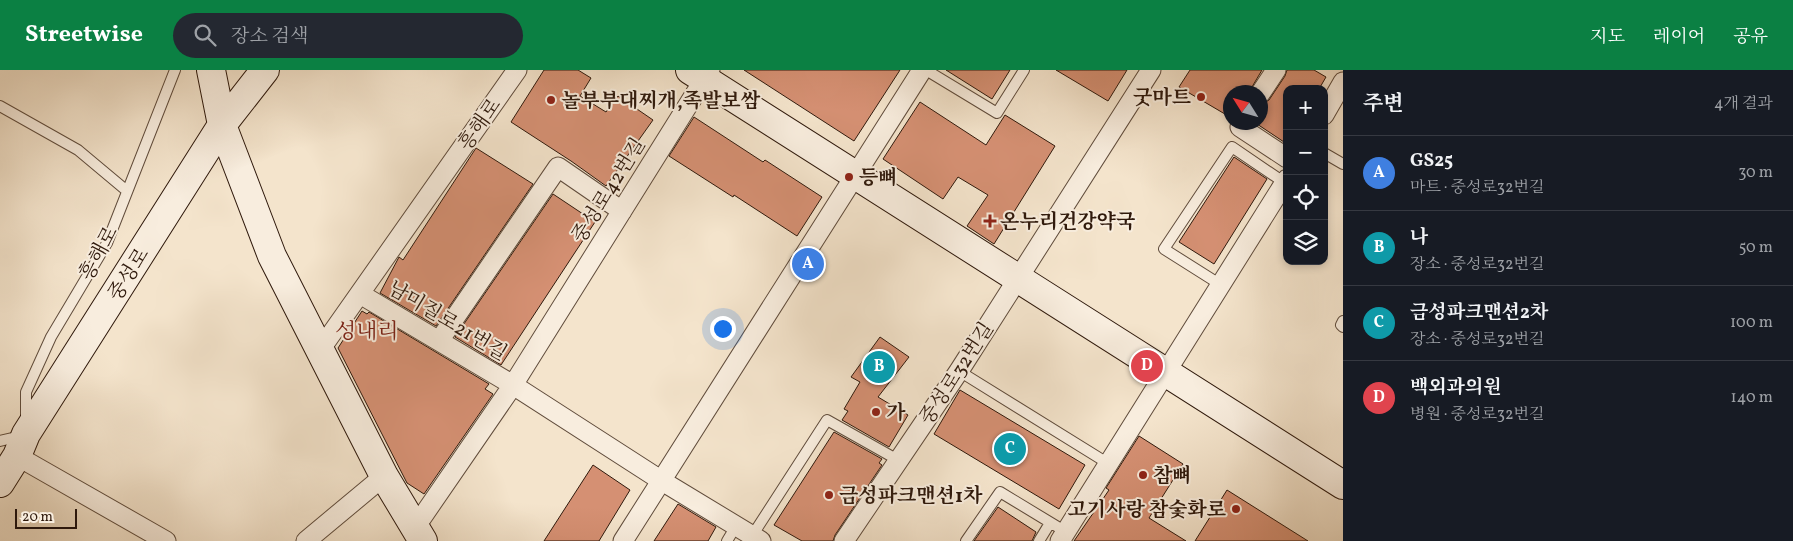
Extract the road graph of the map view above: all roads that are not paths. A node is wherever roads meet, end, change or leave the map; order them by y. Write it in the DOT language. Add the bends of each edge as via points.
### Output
graph roads {
  1 [pos="175,70"];
  2 [pos="211,70"];
  3 [pos="265,70"];
  4 [pos="517,70"];
  5 [pos="922,70"];
  6 [pos="926,70"];
  7 [pos="1024,70"];
  8 [pos="1151,70"];
  9 [pos="1276,70"];
  10 [pos="701,73"];
  11 [pos="1343,82"];
  12 [pos="1266,85"];
  13 [pos="0,106"];
  14 [pos="1328,108"];
  15 [pos="222,125"];
  16 [pos="1245,130"];
  17 [pos="1283,155"];
  18 [pos="1328,155"];
  19 [pos="1343,164"];
  20 [pos="854,175"];
  21 [pos="1283,179"];
  22 [pos="1283,186"];
  23 [pos="128,191"];
  24 [pos="622,211"];
  25 [pos="1017,278"];
  26 [pos="1221,285"];
  27 [pos="360,294"];
  28 [pos="1343,321"];
  29 [pos="1343,327"];
  30 [pos="545,334"];
  31 [pos="439,342"];
  32 [pos="320,350"];
  33 [pos="959,370"];
  34 [pos="1166,373"];
  35 [pos="513,386"];
  36 [pos="14,444"];
  37 [pos="898,460"];
  38 [pos="1109,464"];
  39 [pos="384,476"];
  40 [pos="662,482"];
  41 [pos="0,483"];
  42 [pos="1343,485"];
  43 [pos="1059,532"];
  44 [pos="420,534"];
  45 [pos="732,534"];
  46 [pos="757,538"];
  47 [pos="166,541"];
  48 [pos="306,541"];
  49 [pos="623,541"];
  50 [pos="844,541"];
  51 [pos="966,541"];
  52 [pos="1039,541"];
  1 -- 23 [label="lane, 흥해로"];
  2 -- 15 [label="street"];
  3 -- 15 [label="street, 중성로"];
  4 -- 27 [label="street, 흥해로"];
  5 -- 20 [label="street"];
  6 -- 7 [label="lane" via="997,113"];
  8 -- 25 [label="street, 중성로32번길"];
  9 -- 12 [label="street"];
  10 -- 20 [label="street"];
  10 -- 24 [label="street, 중성로42번길"];
  11 -- 14 [label="street"];
  13 -- 23 [label="lane" via="78,150"];
  15 -- 32 [label="street" via="272,256"];
  15 -- 36 [label="street, 중성로"];
  16 -- 17 [label="street"];
  18 -- 19 [label="lane"];
  20 -- 25 [label="street"];
  20 -- 40 [label="street"];
  21 -- 26 [label="lane" via="1232,147 1164,249"];
  22 -- 26 [label="street"];
  23 -- 36 [label="lane, 흥해로" via="107,243 51,337 26,392"];
  24 -- 30 [label="street, 중성로42번길"];
  24 -- 31 [label="street" via="558,167"];
  25 -- 33 [label="street, 중성로32번길"];
  25 -- 34 [label="street"];
  26 -- 34 [label="street"];
  27 -- 31 [label="street, 남미질로21번길"];
  27 -- 32 [label="street, 흥해로"];
  28 -- 29 [label="lane" via="1340,325"];
  30 -- 35 [label="street, 남미질로21번길"];
  31 -- 35 [label="street, 남미질로21번길"];
  32 -- 39 [label="street"];
  33 -- 37 [label="street, 중성로32번길"];
  33 -- 38 [label="lane"];
  34 -- 38 [label="street"];
  34 -- 42 [label="street"];
  35 -- 40 [label="street, 남미질로21번길"];
  35 -- 44 [label="street"];
  36 -- 41 [label="street, 중성로"];
  36 -- 47 [label="street"];
  37 -- 46 [label="lane" via="827,420"];
  37 -- 50 [label="street, 중성로32번길"];
  38 -- 43 [label="street"];
  39 -- 44 [label="street"];
  39 -- 48 [label="street"];
  40 -- 45 [label="street, 남미질로21번길"];
  40 -- 49 [label="street"];
  43 -- 51 [label="lane" via="1000,492"];
  43 -- 52 [label="lane"];
  45 -- 46 [label="street, 남미질로21번길"];
}
